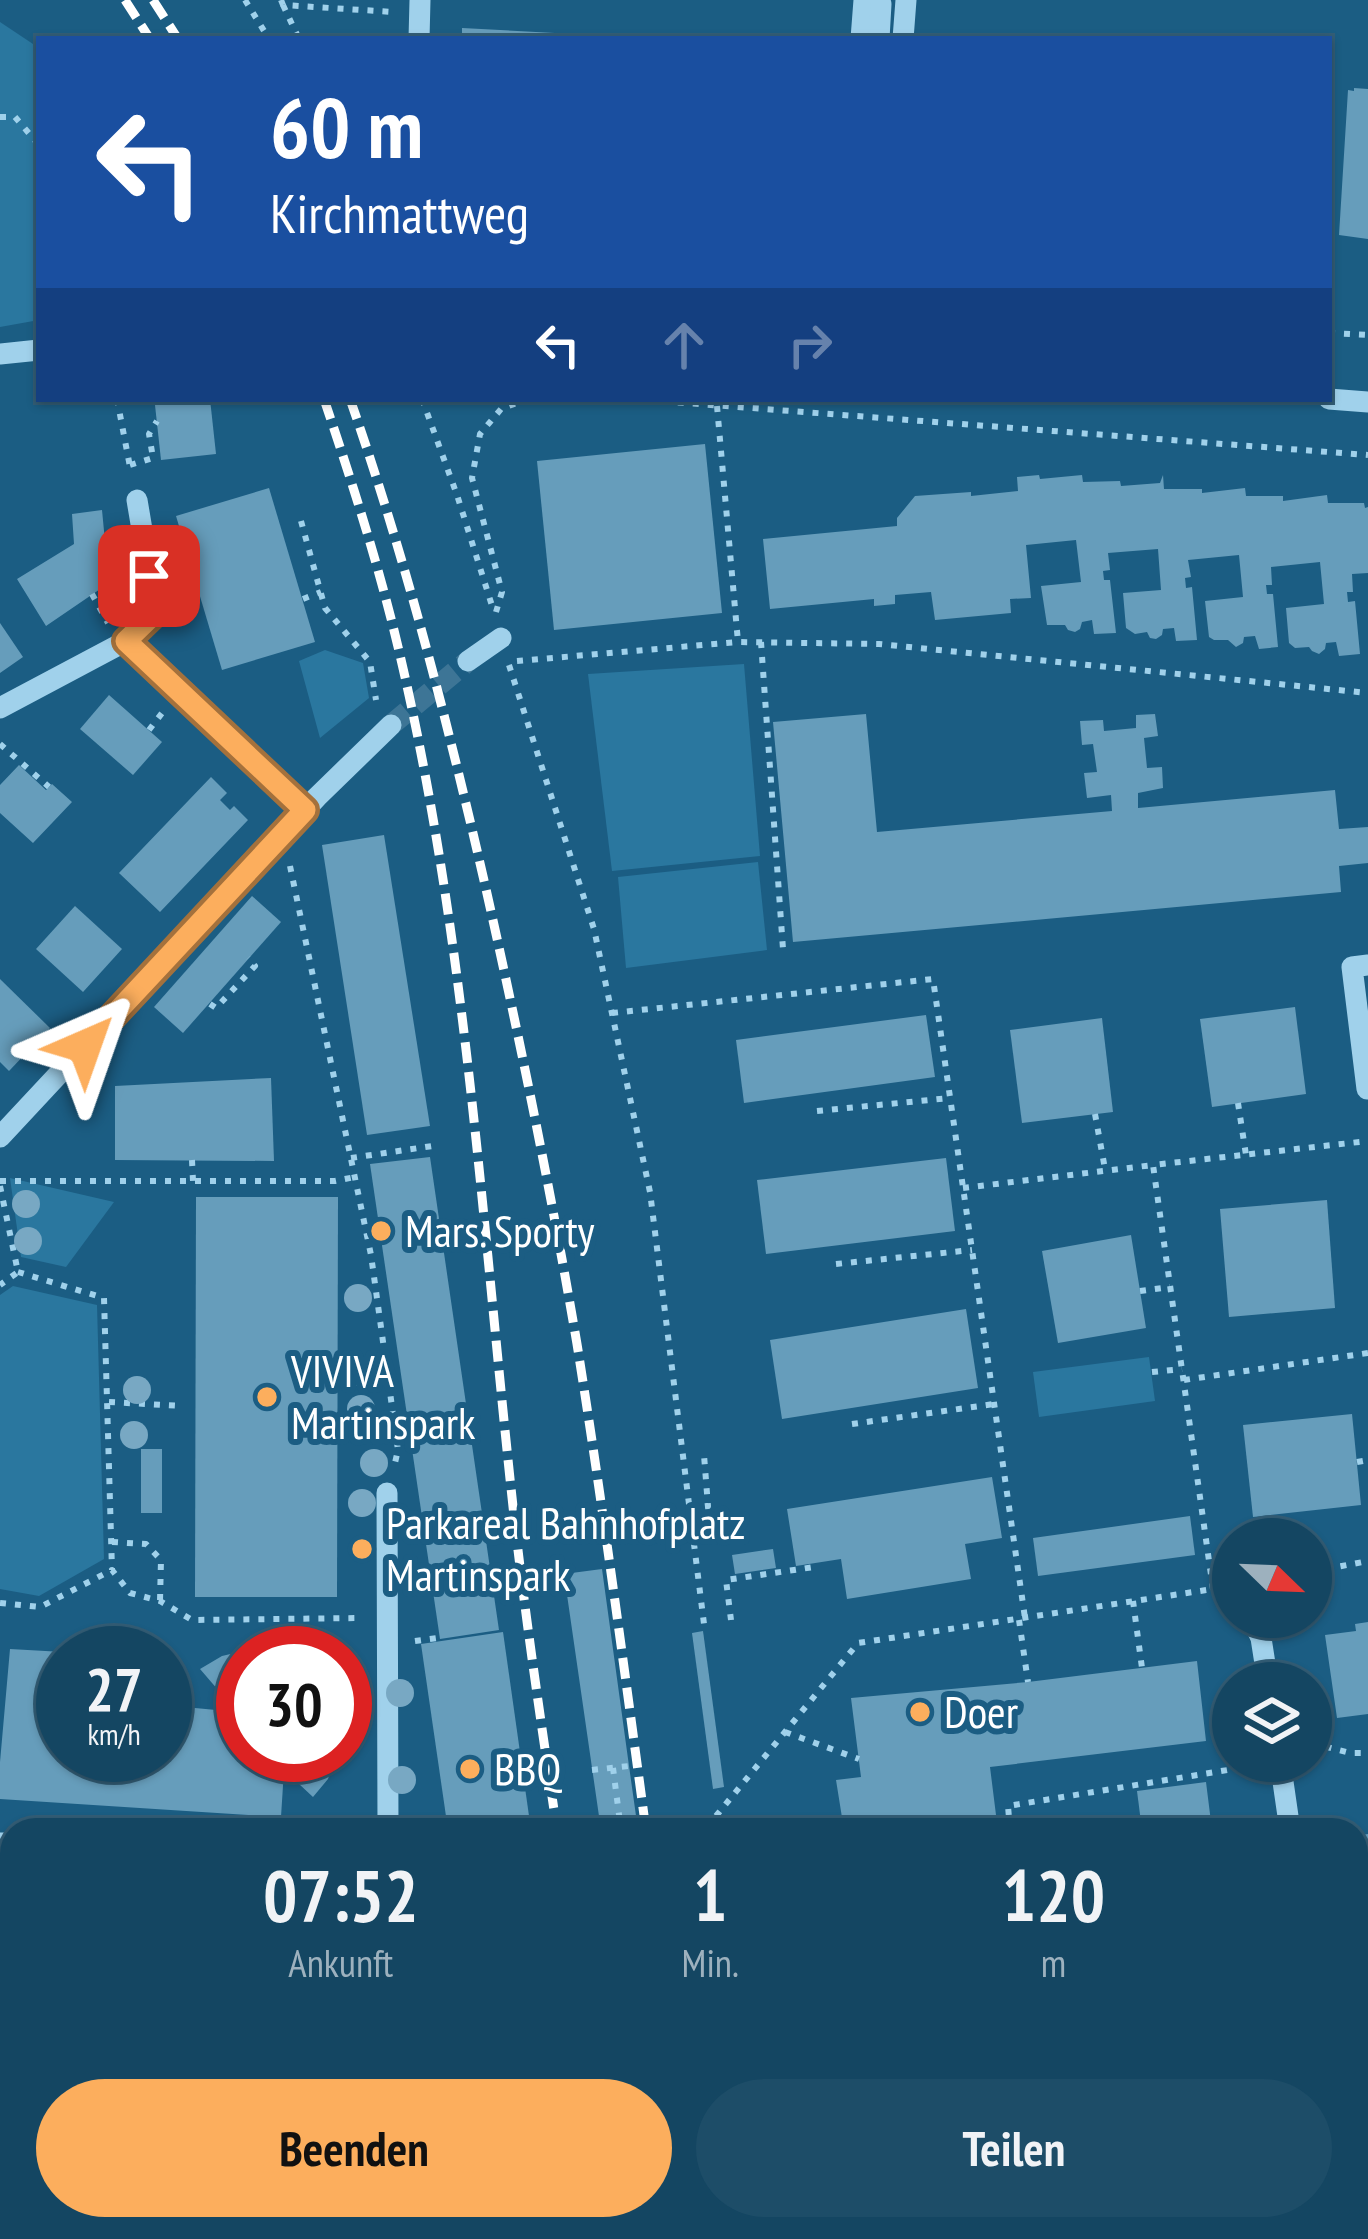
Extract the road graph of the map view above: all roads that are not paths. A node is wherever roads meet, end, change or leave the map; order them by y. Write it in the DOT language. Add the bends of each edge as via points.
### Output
graph roads {
  1 [pos="905,0"];
  2 [pos="873,2"];
  3 [pos="862,36"];
  4 [pos="878,36"];
  5 [pos="903,36"];
  6 [pos="36,350"];
  7 [pos="0,354"];
  8 [pos="1332,399"];
  9 [pos="1368,402"];
  10 [pos="137,500"];
  11 [pos="501,638"];
  12 [pos="126,641"];
  13 [pos="468,661"];
  14 [pos="0,708"];
  15 [pos="391,725"];
  16 [pos="305,810"];
  17 [pos="1368,964"];
  18 [pos="1367,1089"];
  19 [pos="0,1137"];
  20 [pos="387,1493"];
  21 [pos="1283,1782"];
  22 [pos="388,1818"];
  23 [pos="1288,1818"];
  1 -- 5 [label="street"];
  2 -- 3 [label="street"];
  2 -- 4 [label="street"];
  6 -- 7 [label="street"];
  8 -- 9 [label="street"];
  10 -- 12 [label="street" via="155,613"];
  11 -- 13 [label="street"];
  12 -- 14 [label="street"];
  12 -- 16 [label="street"];
  15 -- 16 [label="street"];
  16 -- 19 [label="street"];
  17 -- 18 [label="street" via="1352,967"];
  20 -- 22 [label="street"];
  21 -- 23 [label="street"];
}
